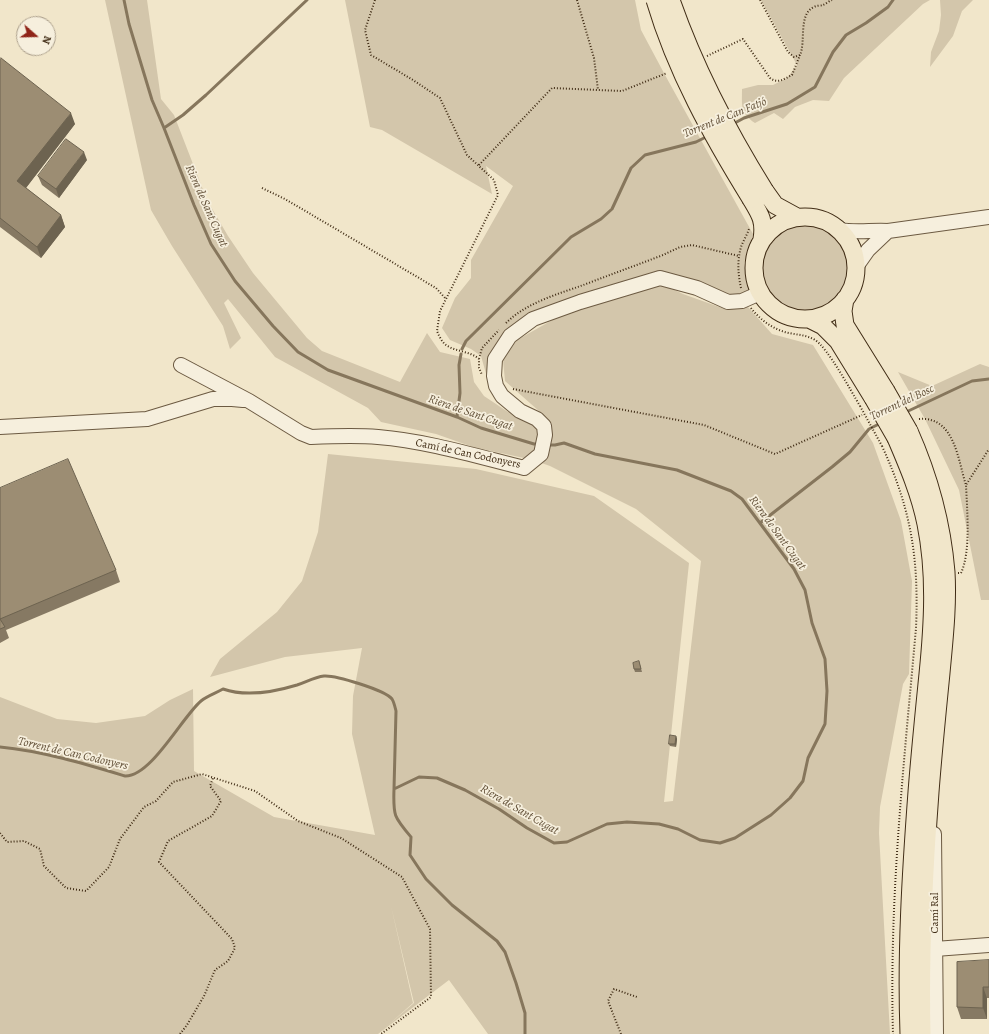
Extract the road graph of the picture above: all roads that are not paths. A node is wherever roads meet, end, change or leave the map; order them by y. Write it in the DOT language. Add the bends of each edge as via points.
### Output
graph roads {
  1 [pos="655,0"];
  2 [pos="672,0"];
  3 [pos="758,195"];
  4 [pos="797,217"];
  5 [pos="989,217"];
  6 [pos="840,230"];
  7 [pos="888,231"];
  8 [pos="762,239"];
  9 [pos="856,267"];
  10 [pos="760,293"];
  11 [pos="845,299"];
  12 [pos="809,319"];
  13 [pos="181,365"];
  14 [pos="873,398"];
  15 [pos="249,401"];
  16 [pos="0,427"];
  17 [pos="901,433"];
  18 [pos="930,793"];
  19 [pos="989,945"];
  20 [pos="935,949"];
  21 [pos="909,1034"];
  22 [pos="922,1034"];
  23 [pos="936,1034"];
  1 -- 3 [label="main road, bridge" via="673,52 695,101 718,143"];
  2 -- 3 [label="main road, bridge" via="690,50 738,147"];
  3 -- 4 [label="main road"];
  3 -- 8 [label="main road" via="764,227"];
  4 -- 6 [label="main road" via="815,217"];
  4 -- 8 [label="main road" via="777,224"];
  5 -- 7 [label="street"];
  6 -- 7 [label="street"];
  6 -- 9 [label="main road" via="852,247"];
  7 -- 9 [label="street" via="868,250"];
  8 -- 10 [label="main road" via="754,261 755,282"];
  9 -- 11 [label="main road" via="856,277"];
  10 -- 12 [label="main road" via="774,309 792,318"];
  10 -- 15 [label="street, Camí de Can Codonyers" via="742,301 728,302 697,288 660,278 533,319 510,336 495,359 496,386 502,396 520,411 537,419 544,426 545,435 541,454 524,468 403,440 377,437 311,437"];
  11 -- 12 [label="main road" via="828,314"];
  11 -- 14 [label="main road" via="845,325"];
  12 -- 14 [label="main road" via="824,326 838,341"];
  13 -- 15 [label="street"];
  14 -- 17 [label="main road, bridge"];
  15 -- 16 [label="street" via="213,400 147,419"];
  17 -- 18 [label="main road" via="924,467 936,508 946,573 944,638"];
  17 -- 21 [label="main road" via="926,523 933,588 932,632 911,881"];
  18 -- 20 [label="street, Camí Ral" via="934,836"];
  18 -- 22 [label="main road" via="923,915"];
  19 -- 20 [label="street"];
  20 -- 23 [label="street, Camí Ral"];
}
